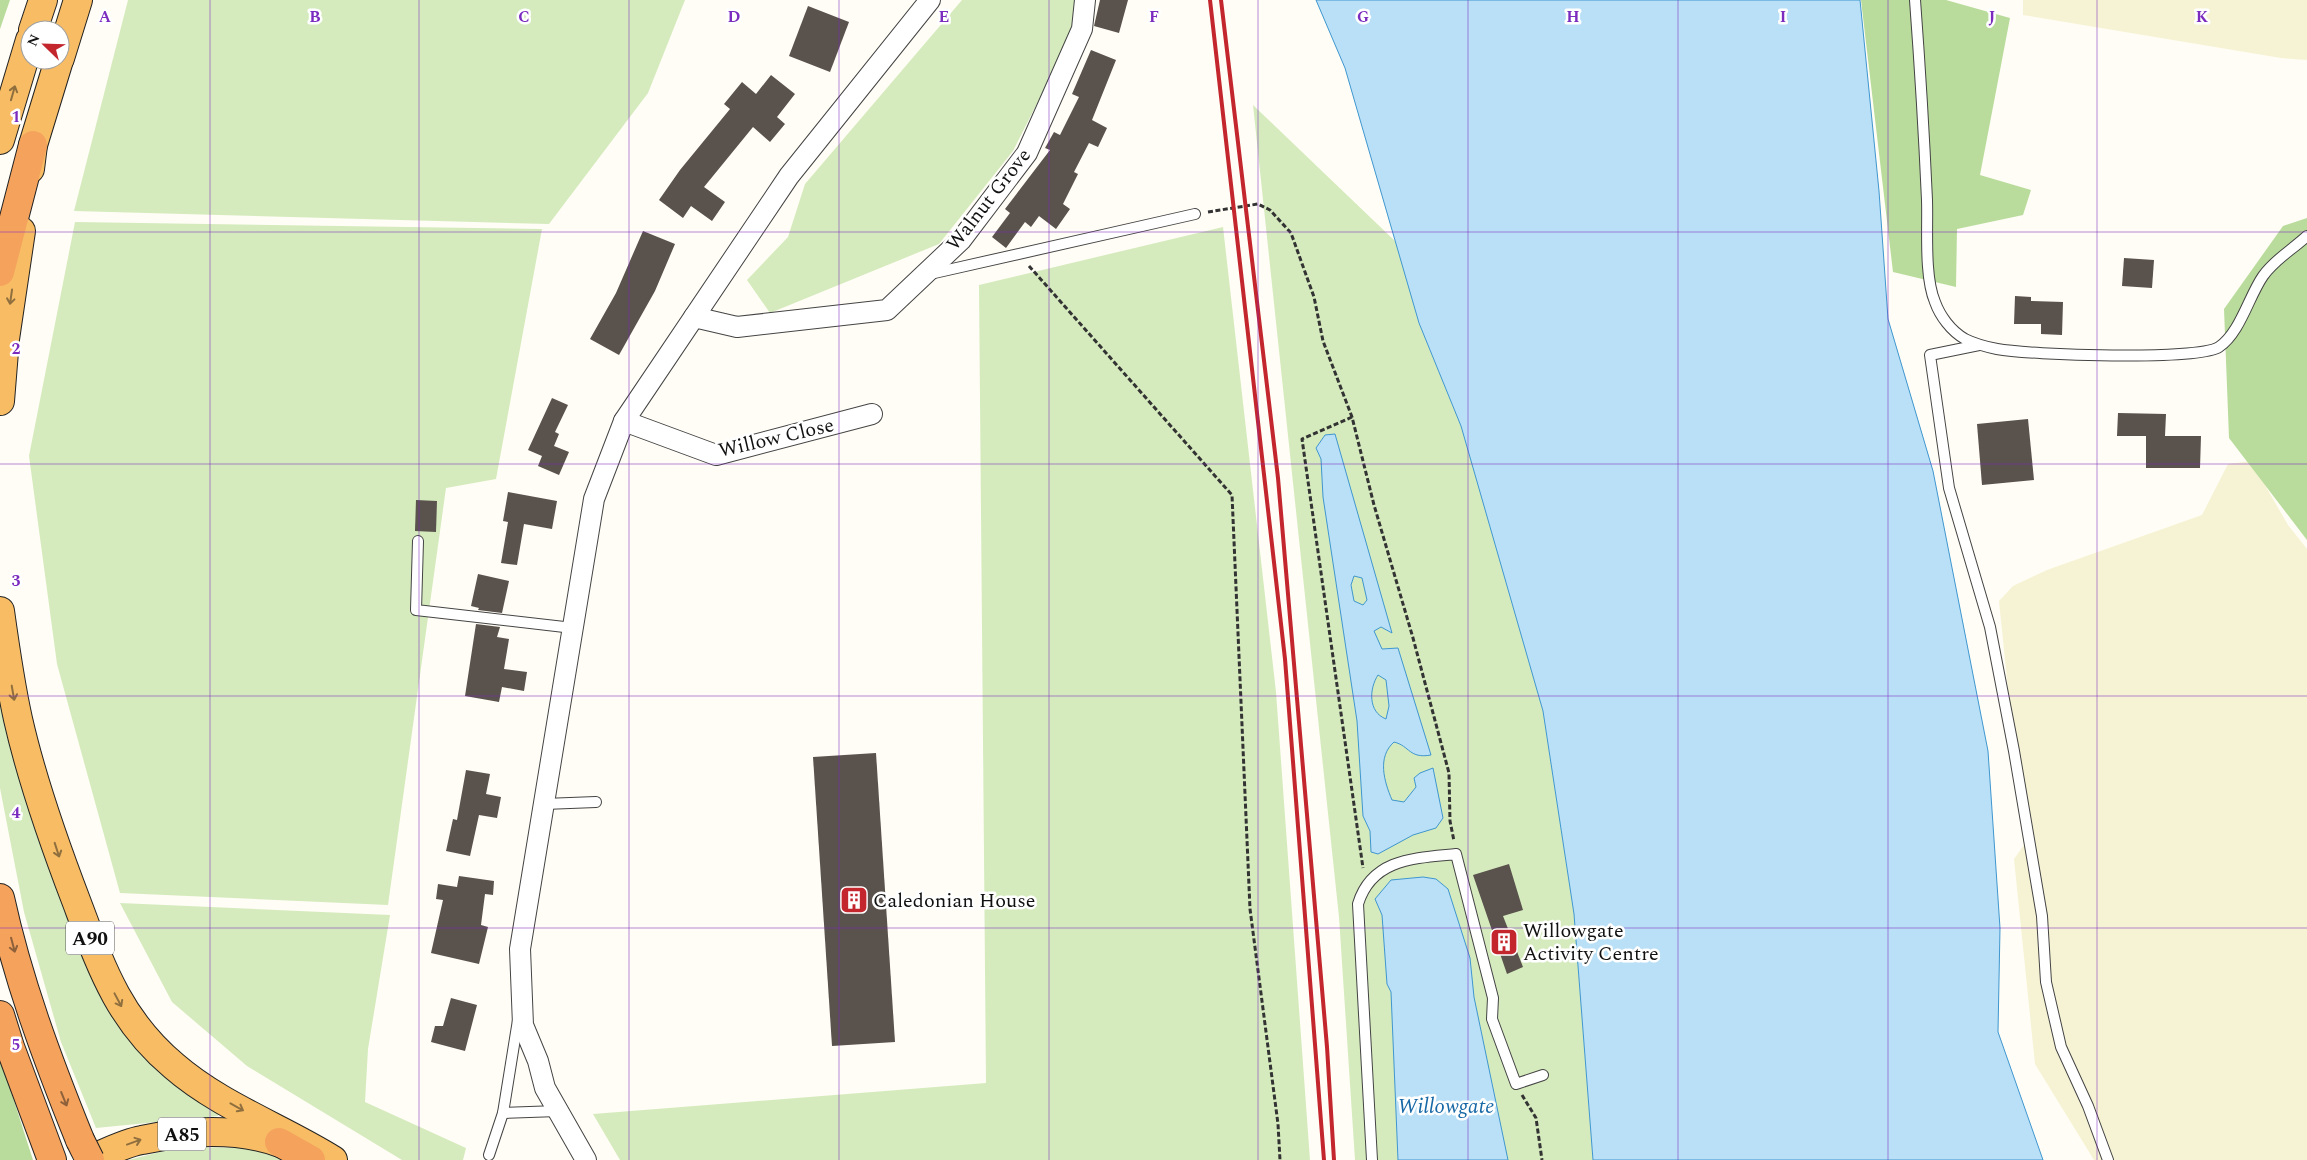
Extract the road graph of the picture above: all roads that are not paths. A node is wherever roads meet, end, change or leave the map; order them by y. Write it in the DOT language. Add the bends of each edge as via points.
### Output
graph roads {
  1 [pos="43,0"];
  2 [pos="78,0"];
  3 [pos="930,0"];
  4 [pos="1085,0"];
  5 [pos="1914,0"];
  6 [pos="36,20"];
  7 [pos="70,26"];
  8 [pos="21,70"];
  9 [pos="57,70"];
  10 [pos="0,140"];
  11 [pos="33,145"];
  12 [pos="1195,214"];
  13 [pos="2307,236"];
  14 [pos="0,272"];
  15 [pos="923,276"];
  16 [pos="694,317"];
  17 [pos="1978,345"];
  18 [pos="0,401"];
  19 [pos="872,414"];
  20 [pos="624,421"];
  21 [pos="418,542"];
  22 [pos="0,611"];
  23 [pos="573,628"];
  24 [pos="596,802"];
  25 [pos="544,804"];
  26 [pos="0,898"];
  27 [pos="522,992"];
  28 [pos="0,1015"];
  29 [pos="1543,1075"];
  30 [pos="558,1111"];
  31 [pos="503,1112"];
  32 [pos="279,1142"];
  33 [pos="86,1153"];
  34 [pos="50,1156"];
  35 [pos="490,1156"];
  36 [pos="311,1160"];
  37 [pos="322,1160"];
  38 [pos="333,1160"];
  39 [pos="586,1160"];
  40 [pos="1372,1160"];
  41 [pos="2108,1160"];
  1 -- 6 [label="highway"];
  2 -- 7 [label="highway"];
  3 -- 16 [label="street" via="789,176"];
  4 -- 15 [label="street, Walnut Grove" via="1082,29 1027,153 961,240"];
  5 -- 17 [label="lane" via="1924,133 1929,270 1934,301 1948,325 1964,339"];
  10 -- 8 [label="highway, one-way"];
  9 -- 11 [label="highway"];
  11 -- 14 [label="highway"];
  11 -- 18 [label="highway, one-way" via="5,338"];
  12 -- 15 [label="lane"];
  13 -- 17 [label="lane" via="2275,261 2262,278 2238,324 2219,347 2181,353 2072,355"];
  15 -- 16 [label="street, Walnut Grove" via="887,310 737,327"];
  16 -- 20 [label="street"];
  17 -- 41 [label="lane" via="1930,355 1949,488 1995,655 2042,916 2046,982 2061,1047"];
  19 -- 20 [label="street, Willow Close" via="716,455"];
  20 -- 23 [label="street" via="594,499"];
  21 -- 23 [label="lane" via="416,610"];
  22 -- 38 [label="highway, A90, one-way" via="18,719 39,793 62,865 105,977 124,1011 148,1042 174,1067 206,1090"];
  23 -- 25 [label="street"];
  24 -- 25 [label="lane"];
  25 -- 27 [label="street" via="520,949"];
  26 -- 33 [label="highway, one-way" via="29,1004"];
  27 -- 30 [label="street" via="524,1025 545,1088"];
  27 -- 31 [label="lane"];
  28 -- 34 [label="highway"];
  29 -- 40 [label="lane" via="1516,1084 1492,1019 1493,998 1456,854 1402,861 1371,878 1358,904"];
  30 -- 31 [label="lane"];
  30 -- 39 [label="street"];
  31 -- 35 [label="lane"];
  33 -- 32 [label="highway, A85, one-way" via="141,1140 200,1132 229,1132"];
  32 -- 36 [label="highway"];
  32 -- 37 [label="highway, A85"];
}
